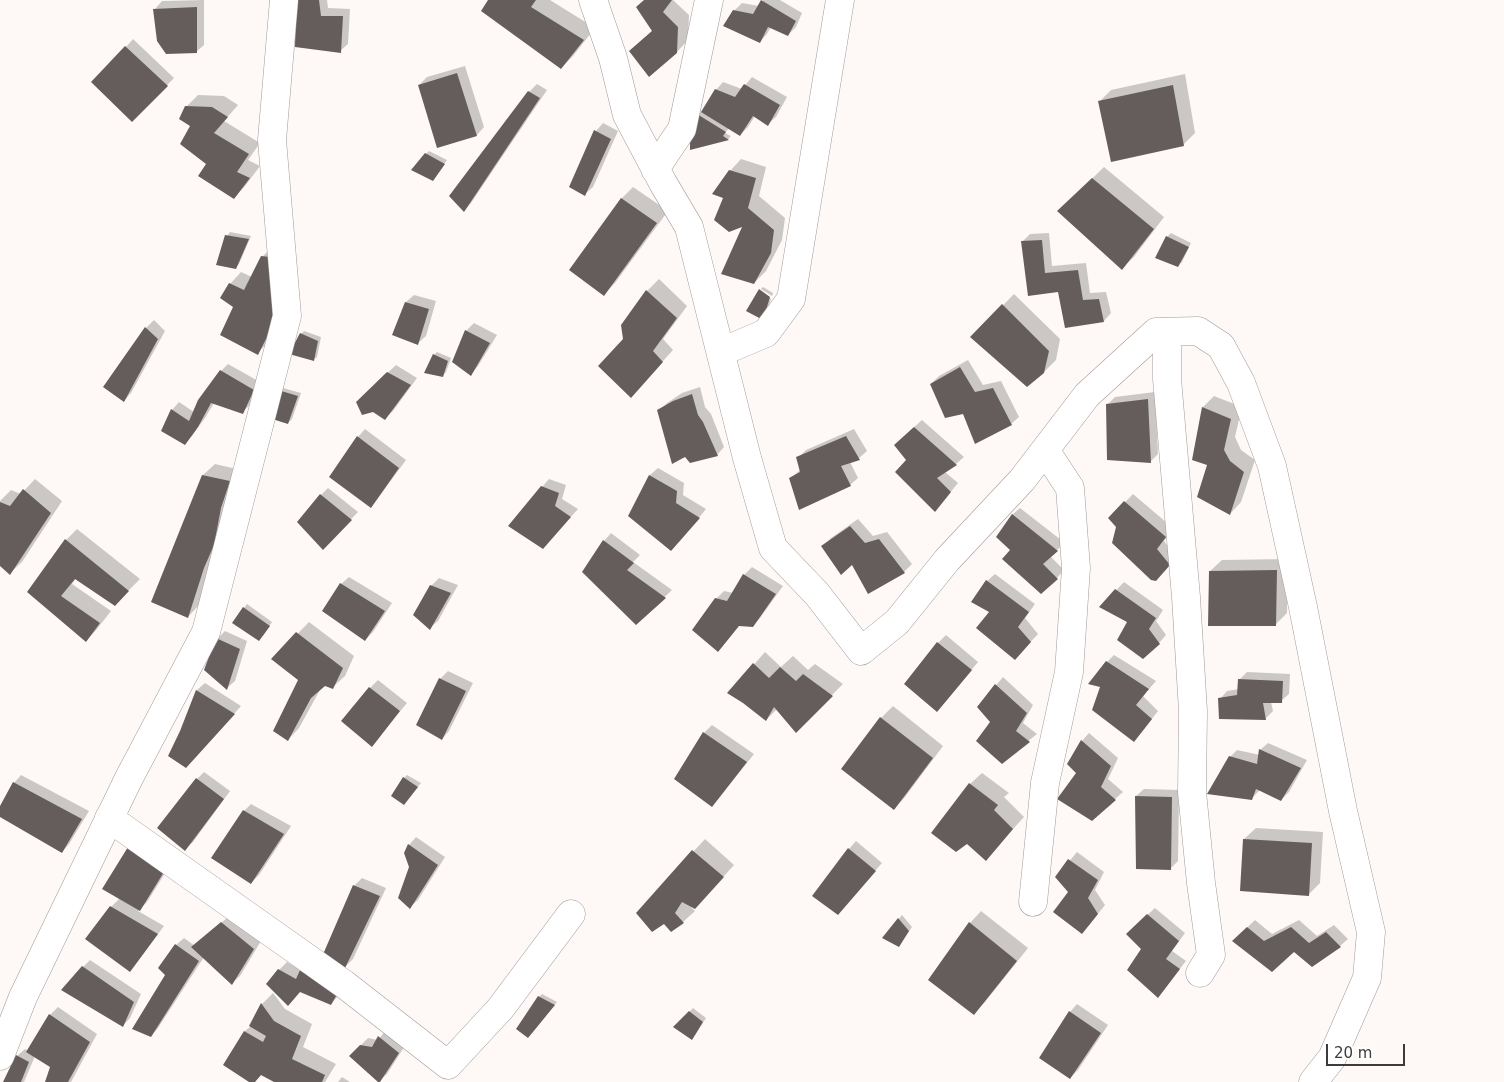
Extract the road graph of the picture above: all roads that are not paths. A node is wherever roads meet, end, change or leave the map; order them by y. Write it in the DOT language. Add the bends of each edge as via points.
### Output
graph roads {
  1 [pos="284,0"];
  2 [pos="593,0"];
  3 [pos="709,0"];
  4 [pos="840,0"];
  5 [pos="655,169"];
  6 [pos="1167,332"];
  7 [pos="721,352"];
  8 [pos="1045,450"];
  9 [pos="109,818"];
  10 [pos="1033,902"];
  11 [pos="570,914"];
  12 [pos="1200,973"];
  13 [pos="0,1056"];
  14 [pos="1312,1082"];
  1 -- 9 [label="street" via="272,140 287,316 206,632"];
  2 -- 5 [label="street" via="613,58 627,116"];
  3 -- 5 [label="street" via="682,130"];
  4 -- 7 [label="street" via="791,299 766,333"];
  5 -- 7 [label="street" via="690,227"];
  6 -- 8 [label="street" via="1156,332 1087,395"];
  6 -- 12 [label="street" via="1168,388 1193,711 1192,792 1211,955"];
  6 -- 14 [label="street" via="1198,331 1222,346 1241,382 1272,466 1371,932 1367,978 1332,1058"];
  7 -- 8 [label="street" via="773,548 817,594 861,651 897,622 947,560 1022,480"];
  8 -- 10 [label="street" via="1070,488 1076,568 1069,672 1044,783"];
  9 -- 11 [label="street" via="344,984 448,1065 500,1009"];
  9 -- 13 [label="street" via="23,997"];
}
